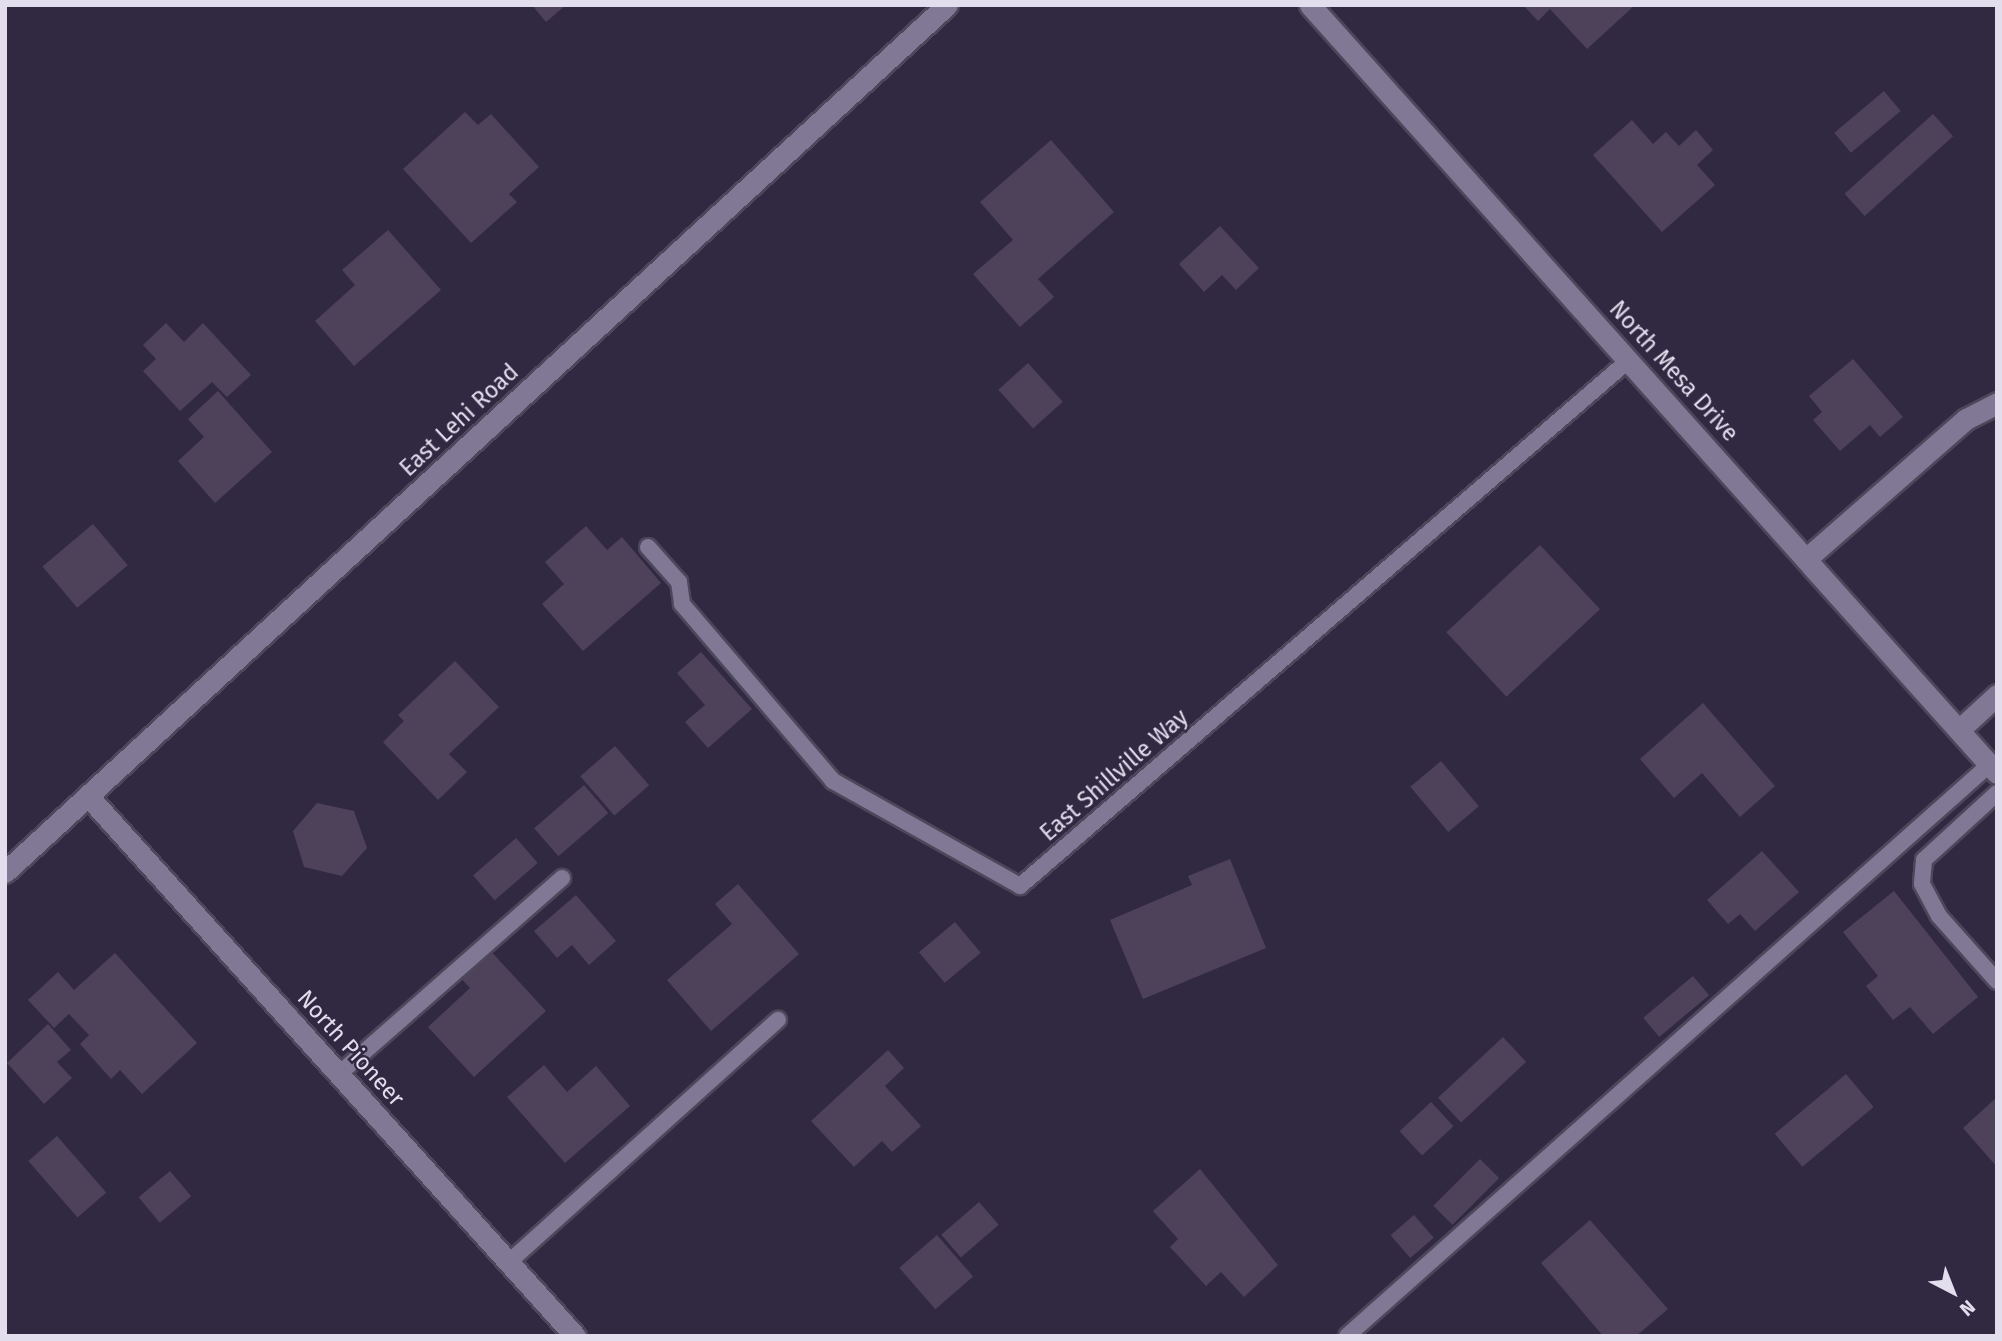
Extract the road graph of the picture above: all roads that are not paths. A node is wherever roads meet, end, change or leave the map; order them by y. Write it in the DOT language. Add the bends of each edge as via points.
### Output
graph roads {
  1 [pos="947,5"];
  2 [pos="1310,5"];
  3 [pos="1629,360"];
  4 [pos="1997,403"];
  5 [pos="648,547"];
  6 [pos="1807,559"];
  7 [pos="1997,695"];
  8 [pos="1959,730"];
  9 [pos="1993,769"];
  10 [pos="1997,793"];
  11 [pos="88,796"];
  12 [pos="5,872"];
  13 [pos="562,878"];
  14 [pos="1997,981"];
  15 [pos="778,1020"];
  16 [pos="339,1074"];
  17 [pos="509,1262"];
  18 [pos="575,1336"];
  19 [pos="1347,1336"];
  1 -- 11 [label="street, East Lehi Road"];
  2 -- 3 [label="street, North Mesa Drive"];
  3 -- 5 [label="lane, East Shillville Way" via="1020,886 833,781 682,604 679,582"];
  3 -- 6 [label="street, North Mesa Drive"];
  4 -- 6 [label="street" via="1966,419"];
  6 -- 8 [label="street, North Mesa Drive"];
  7 -- 8 [label="street"];
  8 -- 9 [label="street, North Mesa Drive"];
  9 -- 19 [label="lane"];
  10 -- 14 [label="lane" via="1924,860 1922,884 1939,916"];
  11 -- 12 [label="street, East Lehi Road"];
  11 -- 16 [label="street, North Pioneer"];
  13 -- 16 [label="lane"];
  15 -- 17 [label="lane"];
  16 -- 17 [label="street, North Pioneer"];
  17 -- 18 [label="street, North Pioneer"];
}
